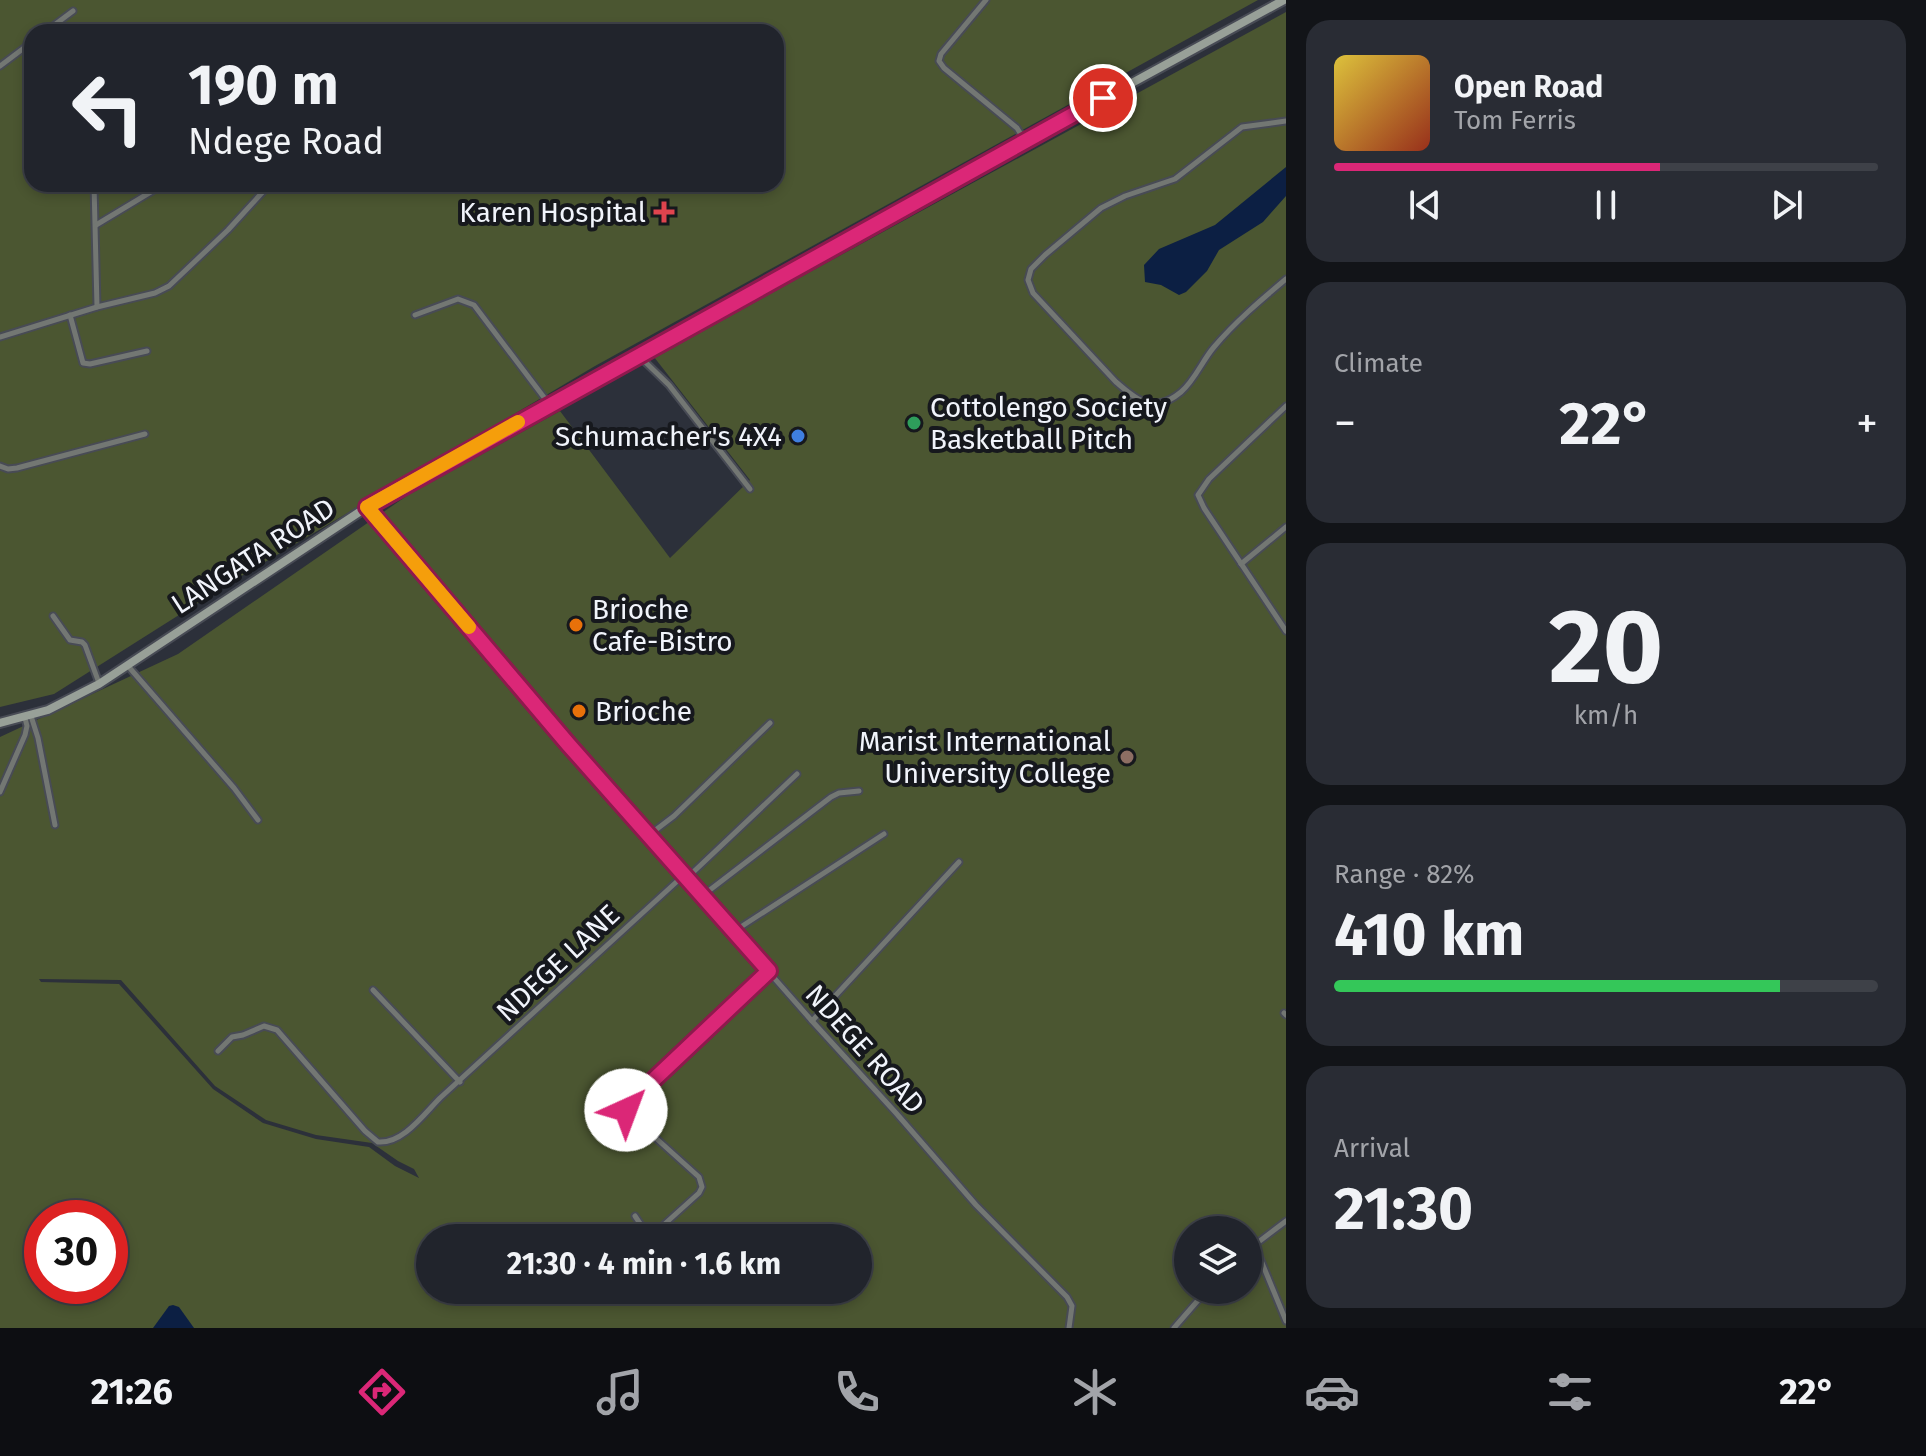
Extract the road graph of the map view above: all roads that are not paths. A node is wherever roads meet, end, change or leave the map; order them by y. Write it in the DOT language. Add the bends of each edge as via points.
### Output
graph roads {
  1 [pos="986,0"];
  2 [pos="1284,0"];
  3 [pos="73,11"];
  4 [pos="56,24"];
  5 [pos="24,48"];
  6 [pos="0,66"];
  7 [pos="1286,121"];
  8 [pos="1025,141"];
  9 [pos="94,192"];
  10 [pos="151,192"];
  11 [pos="263,192"];
  12 [pos="95,226"];
  13 [pos="1286,279"];
  14 [pos="97,307"];
  15 [pos="70,315"];
  16 [pos="415,315"];
  17 [pos="0,337"];
  18 [pos="147,351"];
  19 [pos="639,356"];
  20 [pos="550,405"];
  21 [pos="1286,406"];
  22 [pos="145,434"];
  23 [pos="0,466"];
  24 [pos="750,489"];
  25 [pos="367,507"];
  26 [pos="1286,527"];
  27 [pos="1241,564"];
  28 [pos="53,616"];
  29 [pos="1286,631"];
  30 [pos="127,665"];
  31 [pos="99,684"];
  32 [pos="28,717"];
  33 [pos="0,723"];
  34 [pos="770,723"];
  35 [pos="797,774"];
  36 [pos="859,791"];
  37 [pos="0,792"];
  38 [pos="258,820"];
  39 [pos="55,825"];
  40 [pos="884,834"];
  41 [pos="649,835"];
  42 [pos="959,862"];
  43 [pos="685,877"];
  44 [pos="702,896"];
  45 [pos="733,932"];
  46 [pos="769,971"];
  47 [pos="373,990"];
  48 [pos="812,1021"];
  49 [pos="218,1051"];
  50 [pos="460,1082"];
  51 [pos="635,1216"];
  52 [pos="1286,1221"];
  53 [pos="1262,1240"];
  54 [pos="1262,1263"];
  55 [pos="1195,1304"];
  56 [pos="1286,1321"];
  57 [pos="1069,1328"];
  58 [pos="1174,1328"];
  1 -- 8 [label="street" via="939,61 1017,128"];
  2 -- 8 [label="main road, LANGATA ROAD"];
  3 -- 4 [label="street"];
  5 -- 6 [label="street"];
  7 -- 13 [label="street" via="1242,127 1180,176 1101,208 1045,255 1028,280 1033,293 1116,382 1139,399 1160,403 1183,391 1229,330"];
  8 -- 19 [label="main road, LANGATA ROAD"];
  9 -- 12 [label="street"];
  10 -- 12 [label="street"];
  11 -- 14 [label="street" via="169,286"];
  12 -- 14 [label="street"];
  14 -- 15 [label="street"];
  15 -- 17 [label="street"];
  15 -- 18 [label="street" via="83,363"];
  16 -- 20 [label="street" via="458,299 474,305"];
  19 -- 20 [label="main road, LANGATA ROAD"];
  19 -- 24 [label="street" via="669,385"];
  20 -- 25 [label="main road, LANGATA ROAD"];
  21 -- 27 [label="street" via="1198,495"];
  22 -- 23 [label="street" via="17,468"];
  25 -- 30 [label="main road, LANGATA ROAD"];
  25 -- 41 [label="street, NDEGE ROAD"];
  26 -- 27 [label="street"];
  27 -- 29 [label="street"];
  28 -- 31 [label="street" via="70,640 85,645"];
  30 -- 31 [label="main road, LANGATA ROAD"];
  30 -- 38 [label="street"];
  31 -- 32 [label="main road, LANGATA ROAD"];
  32 -- 33 [label="main road, LANGATA ROAD"];
  32 -- 37 [label="street"];
  32 -- 39 [label="street" via="38,738"];
  34 -- 41 [label="street"];
  35 -- 43 [label="street, NDEGE LANE"];
  36 -- 44 [label="street" via="831,797"];
  40 -- 45 [label="street"];
  41 -- 43 [label="street, NDEGE ROAD"];
  42 -- 48 [label="street"];
  43 -- 44 [label="street, NDEGE ROAD"];
  43 -- 50 [label="street, NDEGE LANE"];
  44 -- 45 [label="street, NDEGE ROAD"];
  45 -- 46 [label="street, NDEGE ROAD"];
  46 -- 48 [label="street, NDEGE ROAD"];
  46 -- 51 [label="street" via="625,1107 699,1177 702,1187 654,1232"];
  47 -- 50 [label="street"];
  48 -- 57 [label="street, NDEGE ROAD" via="976,1205 1067,1297 1072,1306"];
  49 -- 50 [label="street, NDEGE LANE" via="232,1037 264,1026 277,1030 365,1131 382,1143 398,1138"];
  52 -- 53 [label="street"];
  54 -- 56 [label="street"];
  55 -- 58 [label="street"];
}
